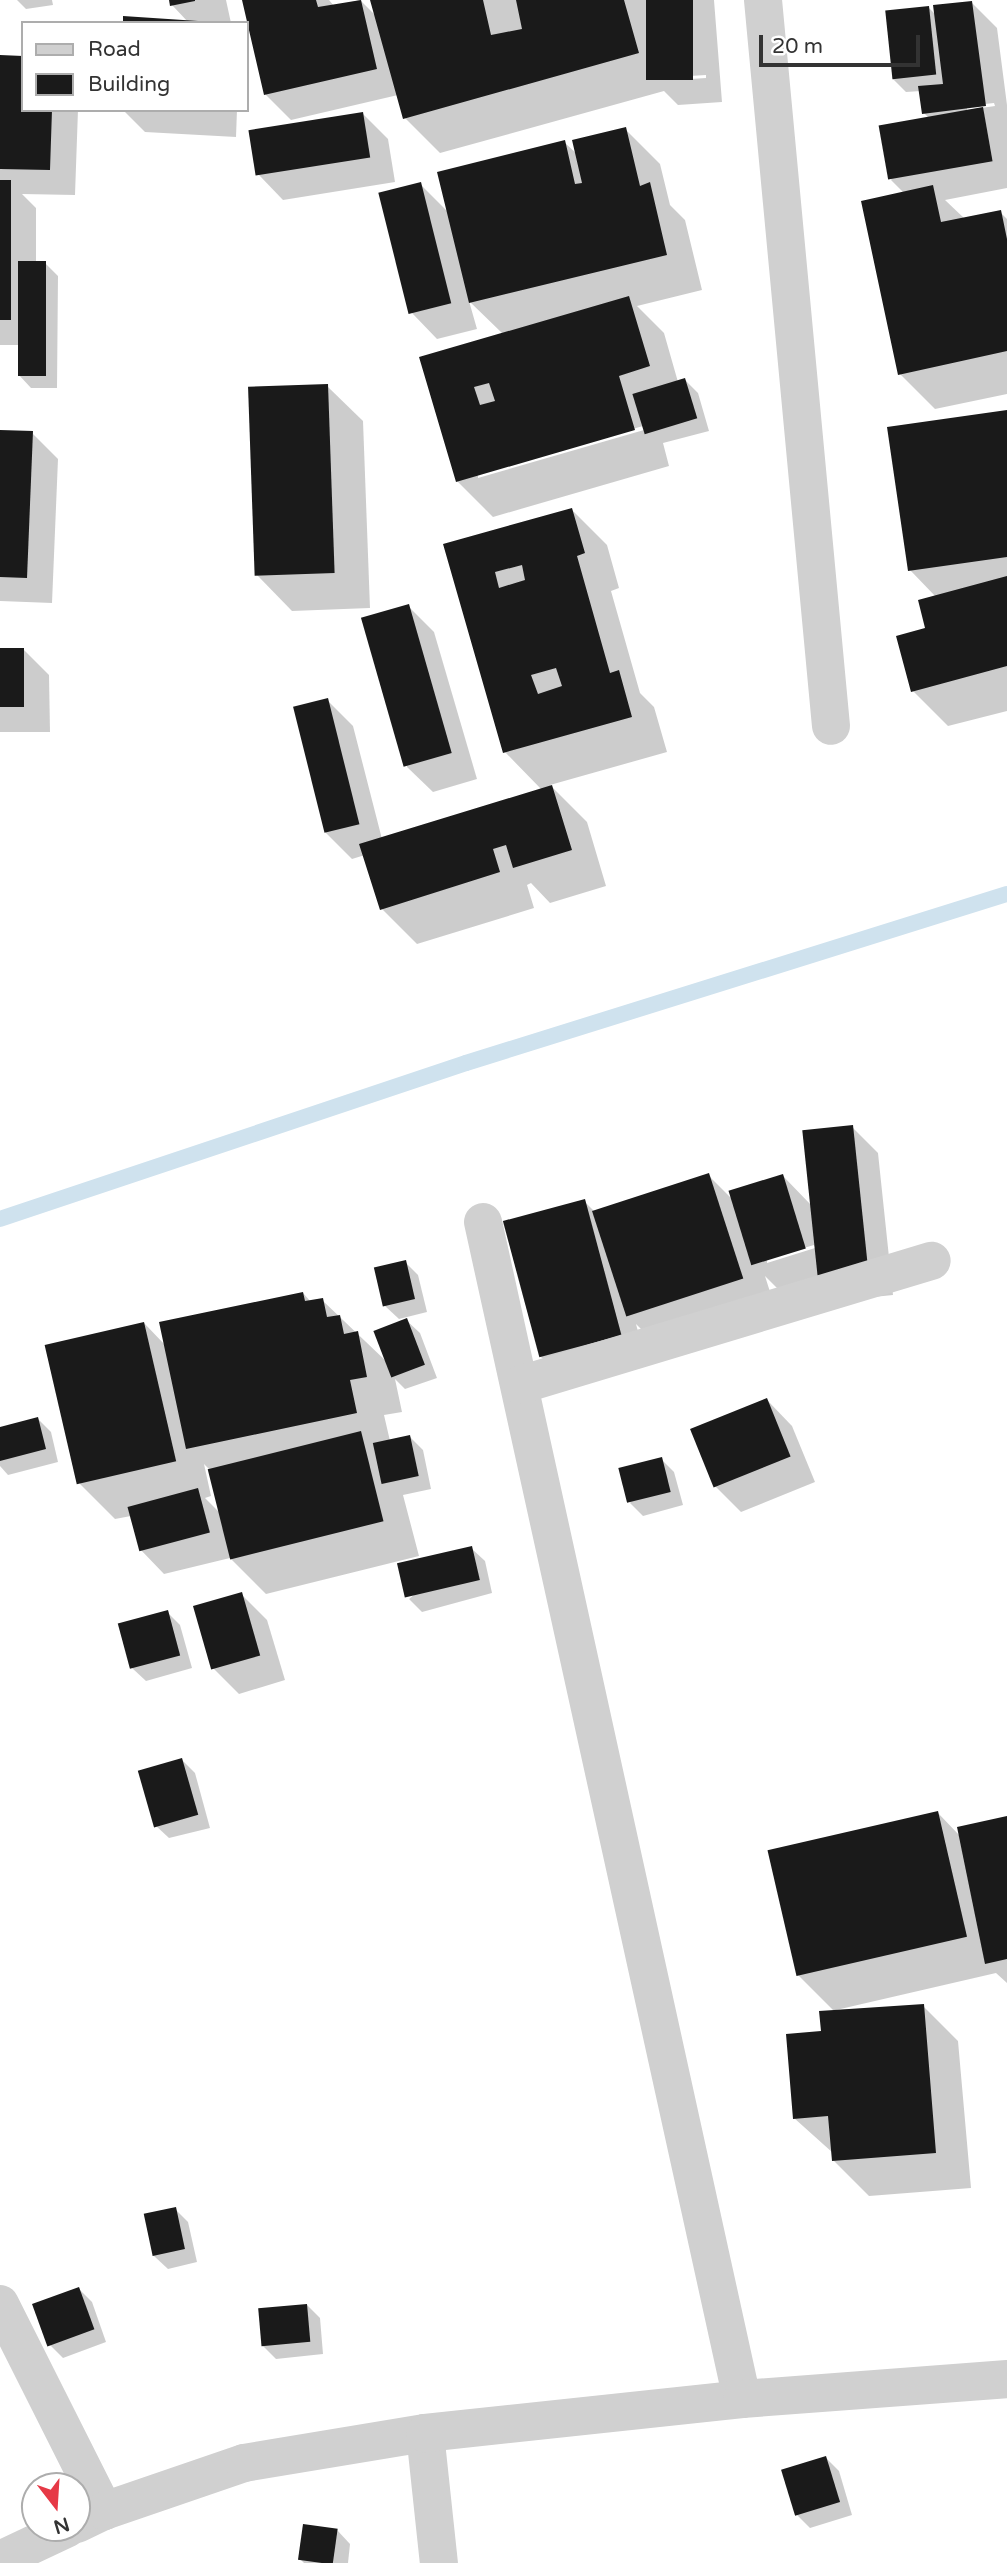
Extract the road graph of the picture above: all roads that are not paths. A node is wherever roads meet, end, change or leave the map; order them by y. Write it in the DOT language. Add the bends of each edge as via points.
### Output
graph roads {
  1 [pos="763,0"];
  2 [pos="831,726"];
  3 [pos="483,1222"];
  4 [pos="932,1261"];
  5 [pos="520,1385"];
  6 [pos="0,2304"];
  7 [pos="1007,2379"];
  8 [pos="742,2399"];
  9 [pos="425,2433"];
  10 [pos="71,2472"];
  11 [pos="91,2518"];
  12 [pos="38,2542"];
  13 [pos="0,2560"];
  14 [pos="439,2563"];
  1 -- 2 [label="street"];
  3 -- 5 [label="street"];
  4 -- 5 [label="street"];
  5 -- 8 [label="street"];
  6 -- 10 [label="street"];
  7 -- 8 [label="street"];
  8 -- 9 [label="street"];
  9 -- 11 [label="street" via="244,2463"];
  9 -- 14 [label="street"];
  12 -- 13 [label="street"];
}
